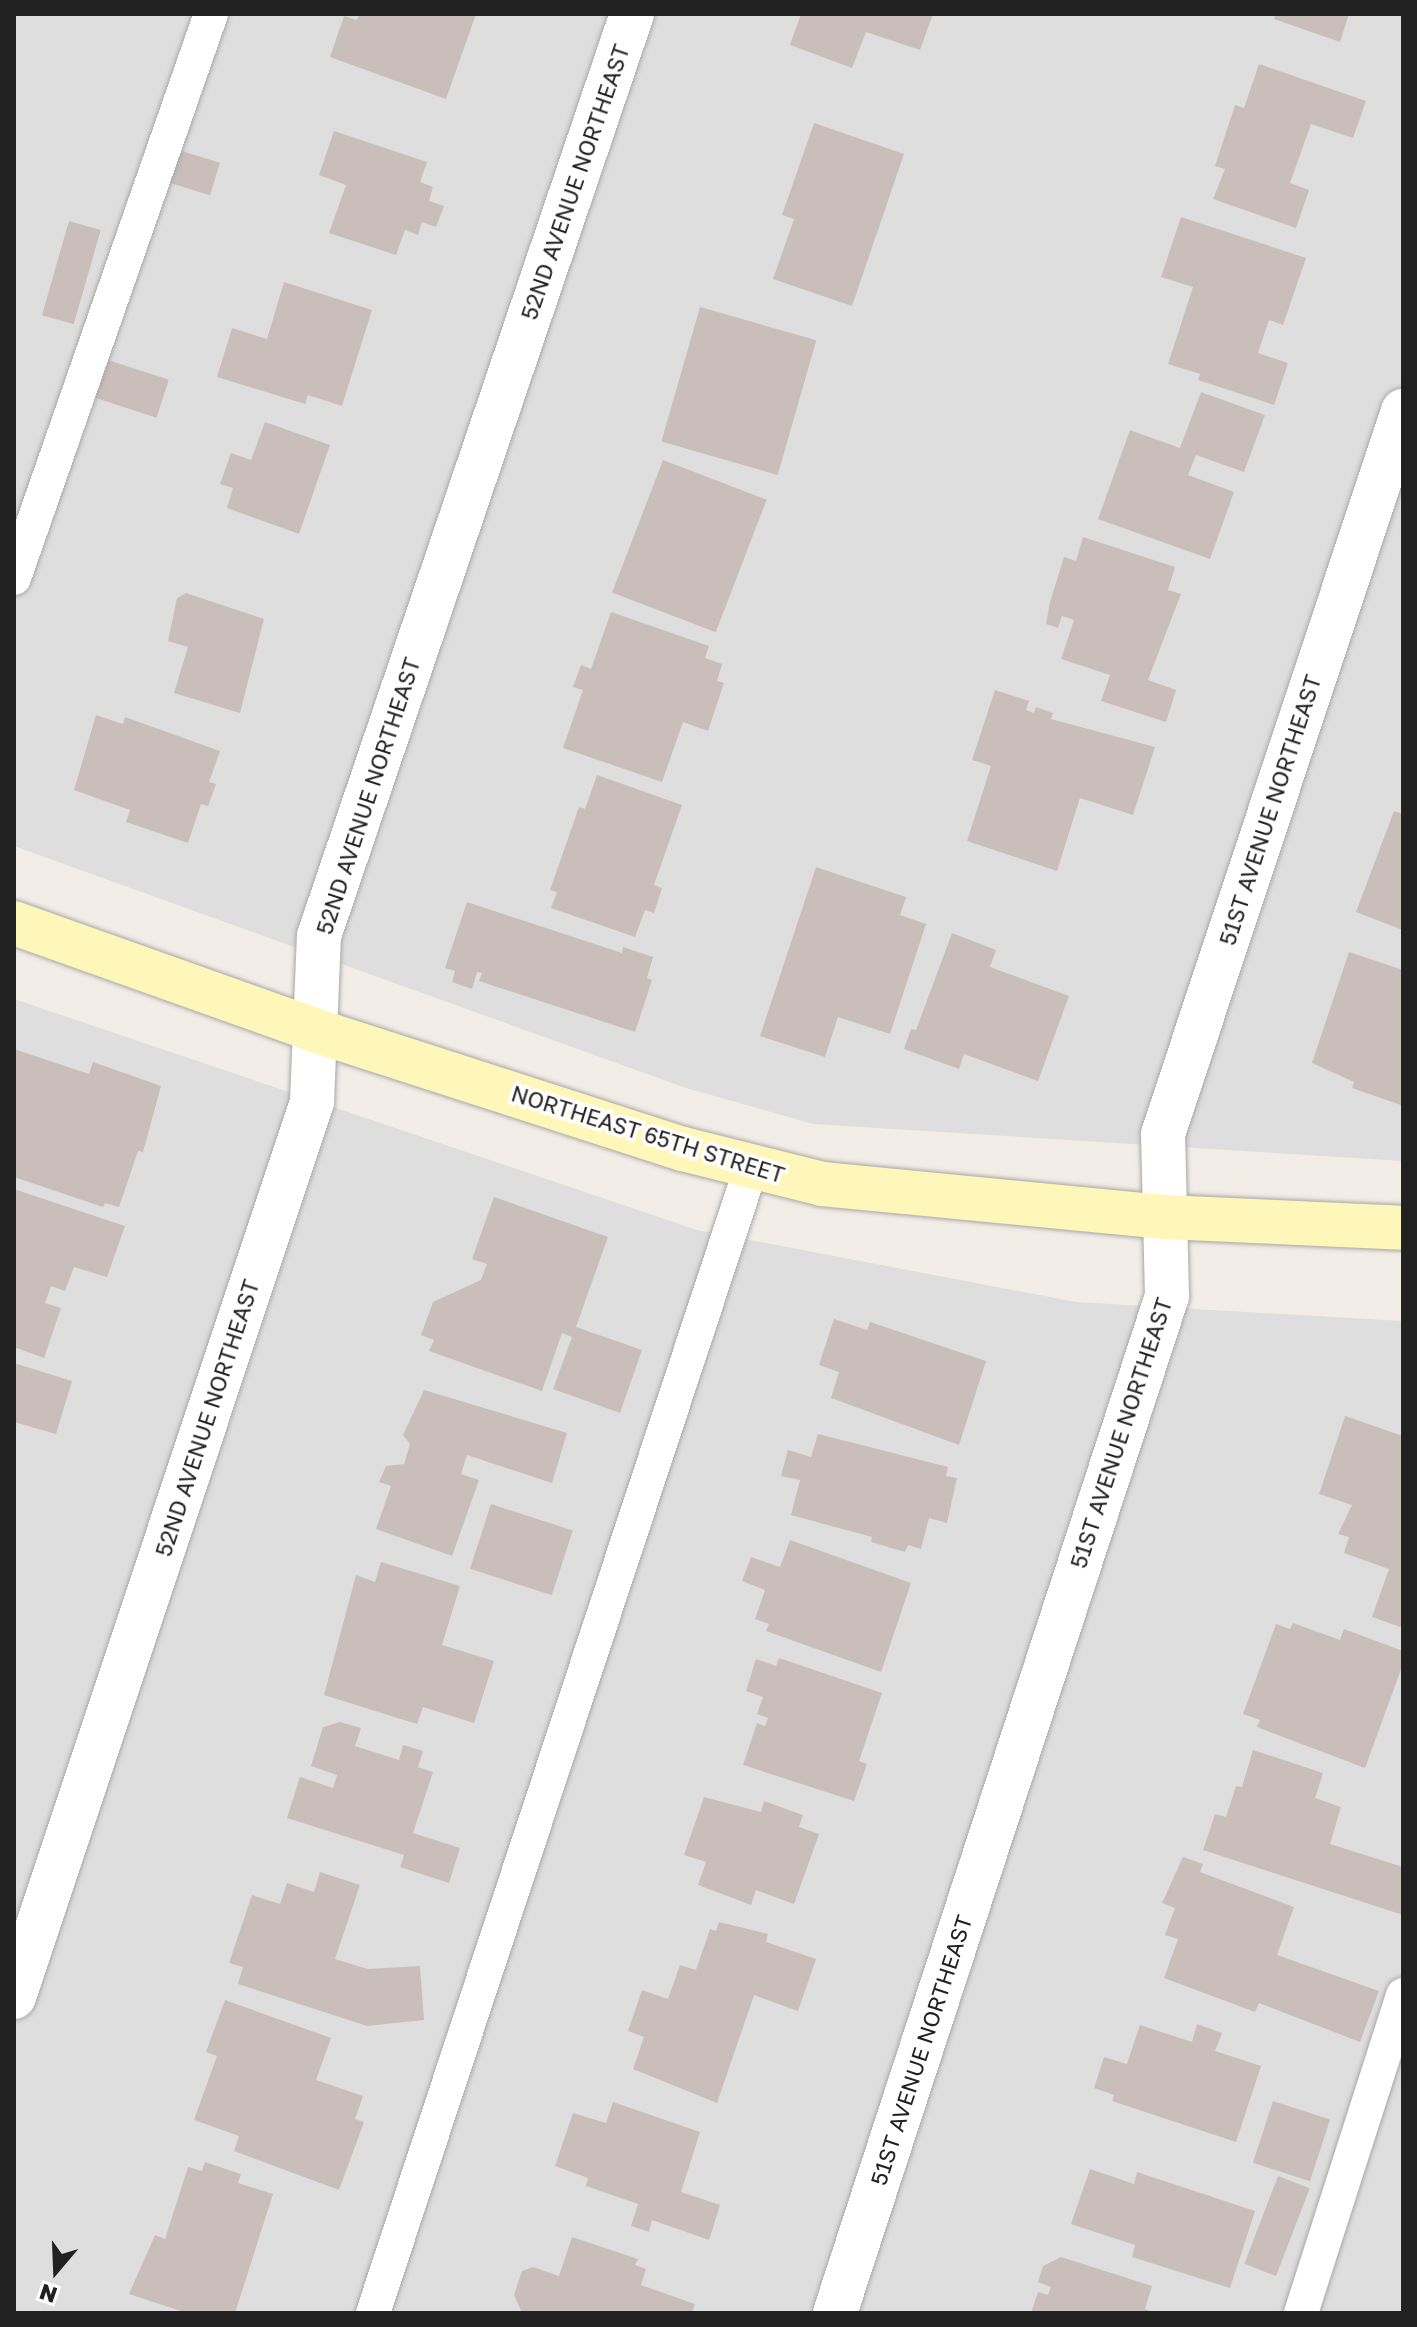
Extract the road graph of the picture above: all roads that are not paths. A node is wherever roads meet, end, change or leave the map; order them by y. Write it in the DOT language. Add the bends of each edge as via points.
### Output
graph roads {
  1 [pos="211,14"];
  2 [pos="632,14"];
  3 [pos="1403,411"];
  4 [pos="14,578"];
  5 [pos="14,923"];
  6 [pos="314,1030"];
  7 [pos="751,1168"];
  8 [pos="1165,1217"];
  9 [pos="1403,1228"];
  10 [pos="1403,1995"];
  11 [pos="14,1997"];
  12 [pos="373,2313"];
  13 [pos="835,2313"];
  14 [pos="1301,2313"];
  1 -- 4 [label="lane"];
  2 -- 6 [label="street, 52ND AVENUE NORTHEAST" via="319,936"];
  3 -- 8 [label="street, 51ST AVENUE NORTHEAST" via="1163,1134"];
  5 -- 6 [label="main road, NORTHEAST 65TH STREET"];
  6 -- 7 [label="main road, NORTHEAST 65TH STREET"];
  6 -- 11 [label="street, 52ND AVENUE NORTHEAST" via="312,1102"];
  7 -- 8 [label="main road, NORTHEAST 65TH STREET" via="893,1194"];
  7 -- 12 [label="lane"];
  8 -- 9 [label="main road, NORTHEAST 65TH STREET"];
  8 -- 13 [label="street, 51ST AVENUE NORTHEAST" via="1167,1296"];
  10 -- 14 [label="lane"];
}
